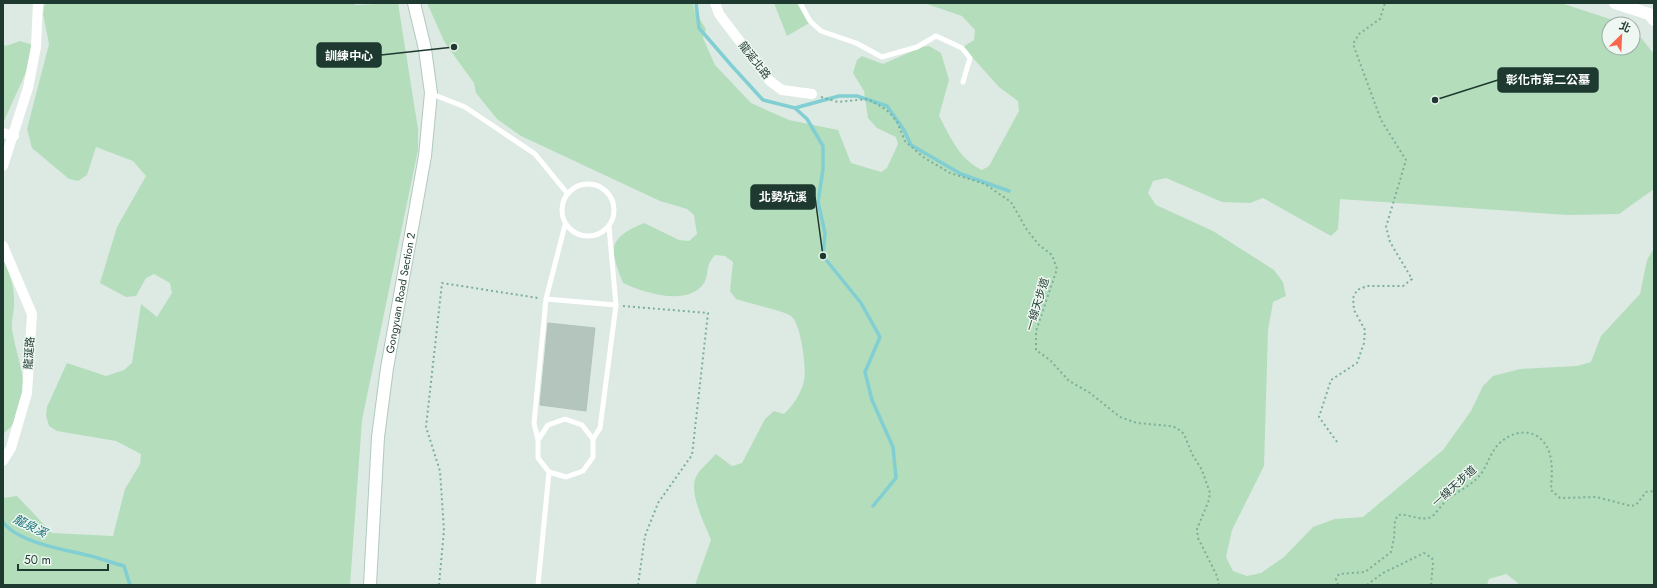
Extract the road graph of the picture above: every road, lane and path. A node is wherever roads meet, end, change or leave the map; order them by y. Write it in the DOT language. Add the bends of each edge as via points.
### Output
graph roads {
  1 [pos="38,3"];
  2 [pos="414,3"];
  3 [pos="716,3"];
  4 [pos="800,3"];
  5 [pos="1385,3"];
  6 [pos="1615,3"];
  7 [pos="1654,20"];
  8 [pos="963,82"];
  9 [pos="431,93"];
  10 [pos="812,94"];
  11 [pos="3,133"];
  12 [pos="14,136"];
  13 [pos="3,166"];
  14 [pos="567,193"];
  15 [pos="565,225"];
  16 [pos="609,227"];
  17 [pos="3,246"];
  18 [pos="546,299"];
  19 [pos="616,305"];
  20 [pos="593,439"];
  21 [pos="538,440"];
  22 [pos="1337,442"];
  23 [pos="3,461"];
  24 [pos="549,472"];
  25 [pos="1654,491"];
  26 [pos="370,585"];
  27 [pos="439,585"];
  28 [pos="538,585"];
  29 [pos="638,585"];
  30 [pos="1219,585"];
  31 [pos="1338,585"];
  32 [pos="1367,585"];
  33 [pos="1431,585"];
  1 -- 12 [label="street" via="36,47 28,88"];
  2 -- 9 [label="main road, Gongyuan Road Section 2" via="425,48"];
  3 -- 10 [label="street, 龍涎北路" via="719,14 770,81 782,90"];
  4 -- 8 [label="lane" via="810,21 821,31 856,43 882,57 917,47 936,36 962,48 970,58"];
  5 -- 22 [label="path" via="1380,19 1359,34 1353,44 1381,120 1406,160 1386,227 1390,242 1412,280 1403,286 1367,286 1357,290 1353,298 1354,310 1365,330 1364,343 1357,363 1331,380 1319,417"];
  6 -- 7 [label="main road" via="1649,14"];
  9 -- 14 [label="lane" via="465,107 535,154"];
  9 -- 26 [label="main road, Gongyuan Road Section 2" via="425,156 387,368 378,437"];
  10 -- 30 [label="path, 一線天步道" via="838,102 868,100 882,107 897,122 908,144 924,157 950,173 985,184 1011,202 1027,230 1039,245 1052,255 1057,269 1036,331 1036,350 1050,360 1069,381 1090,393 1120,417 1137,423 1176,428 1184,434 1210,493 1197,529 1198,538"];
  11 -- 12 [label="street"];
  12 -- 13 [label="street"];
  14 -- 15 [label="lane" via="561,209"];
  14 -- 16 [label="lane" via="581,184 598,185 611,196 615,212"];
  15 -- 16 [label="lane" via="578,235 589,236 595,236"];
  15 -- 18 [label="lane"];
  16 -- 19 [label="lane"];
  17 -- 23 [label="street, 龍涎路" via="32,314 27,394 11,448"];
  18 -- 19 [label="lane"];
  18 -- 21 [label="lane" via="534,423"];
  18 -- 27 [label="path" via="442,283 426,426 440,471 444,530"];
  19 -- 20 [label="lane" via="600,428"];
  19 -- 29 [label="path" via="708,312 692,455 658,503 645,536"];
  20 -- 21 [label="lane" via="582,425 565,420 548,425"];
  20 -- 24 [label="lane" via="593,457 583,471 566,477"];
  21 -- 24 [label="lane" via="538,458"];
  24 -- 28 [label="lane"];
  25 -- 31 [label="path, 一線天步道" via="1646,492 1636,505 1631,506 1596,497 1560,498 1552,490 1552,461 1548,449 1540,438 1522,432 1497,446 1481,474 1445,502 1432,517 1425,519 1398,515 1395,520 1391,552 1365,572 1339,574 1336,579"];
  32 -- 33 [label="path" via="1383,573 1424,553 1432,558"];
}
